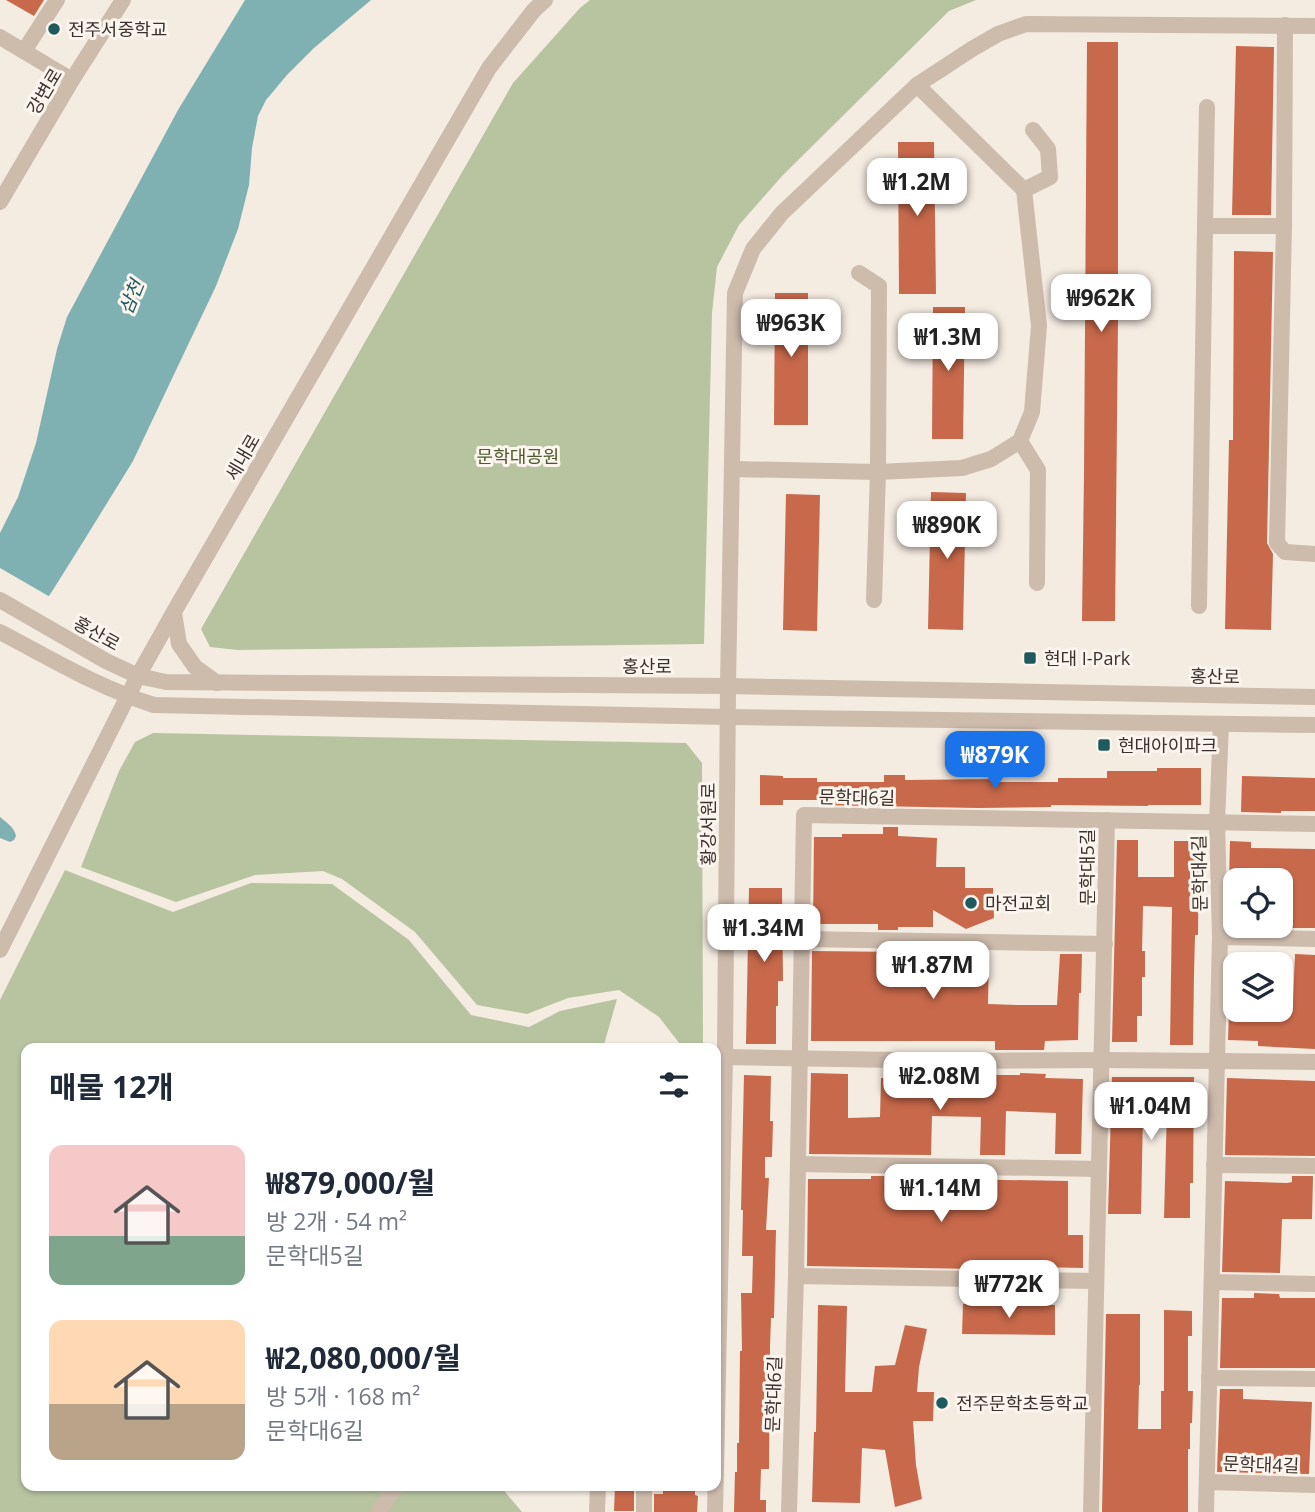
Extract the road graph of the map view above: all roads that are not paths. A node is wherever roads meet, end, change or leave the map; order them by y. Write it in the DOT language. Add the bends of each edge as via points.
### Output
graph roads {
  1 [pos="57,0"];
  2 [pos="123,0"];
  3 [pos="545,0"];
  4 [pos="1285,25"];
  5 [pos="1315,26"];
  6 [pos="0,37"];
  7 [pos="24,51"];
  8 [pos="72,80"];
  9 [pos="917,85"];
  10 [pos="1207,107"];
  11 [pos="1033,130"];
  12 [pos="1024,190"];
  13 [pos="0,202"];
  14 [pos="1205,226"];
  15 [pos="1284,226"];
  16 [pos="859,273"];
  17 [pos="1020,441"];
  18 [pos="732,469"];
  19 [pos="878,472"];
  20 [pos="1315,554"];
  21 [pos="1037,583"];
  22 [pos="0,600"];
  23 [pos="874,600"];
  24 [pos="1199,606"];
  25 [pos="174,613"];
  26 [pos="0,632"];
  27 [pos="138,676"];
  28 [pos="217,682"];
  29 [pos="728,686"];
  30 [pos="128,697"];
  31 [pos="1315,697"];
  32 [pos="728,717"];
  33 [pos="1220,724"];
  34 [pos="1315,725"];
  35 [pos="950,818"];
  36 [pos="1107,820"];
  37 [pos="1217,822"];
  38 [pos="1315,824"];
  39 [pos="1220,937"];
  40 [pos="802,939"];
  41 [pos="1315,939"];
  42 [pos="1105,944"];
  43 [pos="0,950"];
  44 [pos="725,1058"];
  45 [pos="800,1059"];
  46 [pos="1102,1060"];
  47 [pos="1217,1061"];
  48 [pos="1315,1062"];
  49 [pos="798,1164"];
  50 [pos="1214,1165"];
  51 [pos="1315,1167"];
  52 [pos="1099,1169"];
  53 [pos="721,1204"];
  54 [pos="796,1276"];
  55 [pos="1096,1281"];
  56 [pos="1212,1282"];
  57 [pos="1315,1284"];
  58 [pos="1209,1378"];
  59 [pos="1315,1379"];
  60 [pos="1206,1482"];
  61 [pos="1315,1485"];
  62 [pos="393,1491"];
  63 [pos="598,1491"];
  64 [pos="645,1491"];
  65 [pos="715,1491"];
  66 [pos="378,1512"];
  67 [pos="597,1512"];
  68 [pos="644,1512"];
  69 [pos="715,1512"];
  70 [pos="789,1512"];
  71 [pos="1091,1512"];
  72 [pos="1206,1512"];
  1 -- 7 [label="street"];
  2 -- 8 [label="street, 강변로"];
  3 -- 25 [label="street, 세내로" via="489,68"];
  4 -- 5 [label="street, 황강서원로"];
  4 -- 9 [label="street, 황강서원로" via="1026,24 972,48"];
  4 -- 15 [label="street"];
  6 -- 7 [label="street"];
  7 -- 8 [label="street"];
  8 -- 13 [label="street, 강변로"];
  9 -- 12 [label="street"];
  9 -- 18 [label="street, 황강서원로" via="782,213 753,249 734,293"];
  10 -- 14 [label="street"];
  11 -- 12 [label="street" via="1048,149 1050,177"];
  12 -- 17 [label="street" via="1039,326 1032,412"];
  14 -- 15 [label="street"];
  14 -- 24 [label="street"];
  15 -- 20 [label="street" via="1277,543 1285,552"];
  16 -- 19 [label="street" via="879,286"];
  17 -- 19 [label="street" via="991,459 962,468"];
  17 -- 21 [label="street" via="1038,470"];
  18 -- 19 [label="street"];
  18 -- 29 [label="street, 황강서원로"];
  19 -- 23 [label="street"];
  22 -- 27 [label="street, 홍산로"];
  25 -- 27 [label="street, 세내로"];
  25 -- 28 [label="street" via="179,644 195,667"];
  26 -- 30 [label="street"];
  27 -- 28 [label="street, 홍산로" via="166,682"];
  27 -- 30 [label="street, 세내로"];
  28 -- 29 [label="street, 홍산로"];
  29 -- 31 [label="street, 홍산로"];
  29 -- 32 [label="street, 황강서원로"];
  30 -- 32 [label="street" via="154,705"];
  30 -- 43 [label="street, 세내로"];
  32 -- 33 [label="street"];
  32 -- 44 [label="street, 황강서원로"];
  33 -- 34 [label="street"];
  33 -- 37 [label="street"];
  35 -- 36 [label="street, 문학대5길"];
  35 -- 40 [label="street, 문학대6길" via="804,815"];
  36 -- 37 [label="street"];
  36 -- 42 [label="street, 문학대5길"];
  37 -- 38 [label="street, 문학대4길"];
  37 -- 39 [label="street, 문학대4길"];
  39 -- 41 [label="street"];
  39 -- 47 [label="street, 문학대4길"];
  40 -- 42 [label="street"];
  40 -- 45 [label="street, 문학대6길"];
  42 -- 46 [label="street, 문학대5길"];
  44 -- 45 [label="street"];
  44 -- 53 [label="street, 황강서원로"];
  45 -- 46 [label="street"];
  45 -- 49 [label="street, 문학대6길"];
  46 -- 47 [label="street"];
  46 -- 52 [label="street, 문학대5길"];
  47 -- 48 [label="street"];
  47 -- 50 [label="street, 문학대4길"];
  49 -- 52 [label="street"];
  49 -- 54 [label="street, 문학대6길"];
  50 -- 51 [label="street"];
  50 -- 56 [label="street, 문학대4길"];
  52 -- 55 [label="street, 문학대5길"];
  54 -- 55 [label="street"];
  54 -- 70 [label="street, 문학대6길"];
  55 -- 71 [label="street, 문학대5길"];
  56 -- 57 [label="street"];
  56 -- 58 [label="street, 문학대4길"];
  58 -- 59 [label="street"];
  58 -- 60 [label="street, 문학대4길"];
  60 -- 61 [label="street, 문학대4길"];
  60 -- 72 [label="street, 문학대4길"];
  62 -- 66 [label="street"];
  63 -- 67 [label="street"];
  64 -- 68 [label="street"];
  65 -- 69 [label="street, 황강서원로"];
}
